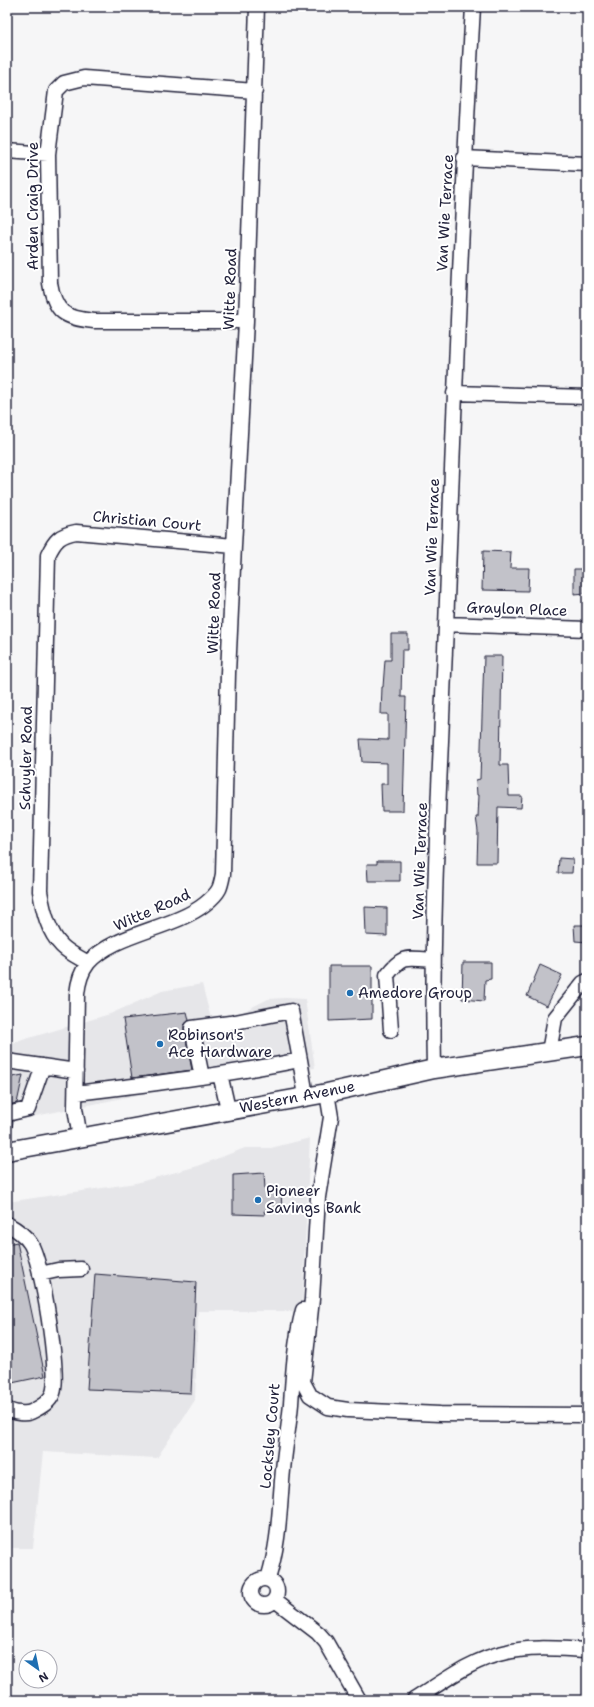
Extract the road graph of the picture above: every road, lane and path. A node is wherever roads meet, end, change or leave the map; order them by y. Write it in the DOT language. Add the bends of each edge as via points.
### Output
graph roads {
  1 [pos="257,7"];
  2 [pos="473,7"];
  3 [pos="255,91"];
  4 [pos="7,151"];
  5 [pos="48,154"];
  6 [pos="464,158"];
  7 [pos="587,164"];
  8 [pos="246,321"];
  9 [pos="454,393"];
  10 [pos="587,397"];
  11 [pos="58,538"];
  12 [pos="234,546"];
  13 [pos="446,624"];
  14 [pos="587,629"];
  15 [pos="433,960"];
  16 [pos="88,963"];
  17 [pos="587,981"];
  18 [pos="391,1030"];
  19 [pos="587,1046"];
  20 [pos="549,1052"];
  21 [pos="300,1060"];
  22 [pos="7,1061"];
  23 [pos="43,1066"];
  24 [pos="434,1069"];
  25 [pos="76,1071"];
  26 [pos="220,1074"];
  27 [pos="202,1077"];
  28 [pos="327,1092"];
  29 [pos="76,1093"];
  30 [pos="306,1096"];
  31 [pos="228,1110"];
  32 [pos="7,1114"];
  33 [pos="80,1138"];
  34 [pos="7,1151"];
  35 [pos="7,1224"];
  36 [pos="82,1270"];
  37 [pos="40,1274"];
  38 [pos="312,1299"];
  39 [pos="7,1408"];
  40 [pos="587,1416"];
  41 [pos="268,1579"];
  42 [pos="275,1600"];
  43 [pos="587,1650"];
  44 [pos="359,1700"];
  45 [pos="414,1700"];
  1 -- 3 [label="street, Witte Road"];
  2 -- 6 [label="street, Van Wie Terrace"];
  3 -- 5 [label="street, Arden Craig Drive" via="84,78 64,83 56,91"];
  3 -- 8 [label="street, Witte Road"];
  4 -- 5 [label="street"];
  5 -- 8 [label="street, Arden Craig Drive" via="50,283 52,298 64,314 94,321"];
  6 -- 7 [label="street"];
  6 -- 9 [label="street, Van Wie Terrace"];
  8 -- 12 [label="street, Witte Road"];
  9 -- 10 [label="street"];
  9 -- 13 [label="street, Van Wie Terrace"];
  11 -- 12 [label="street, Christian Court" via="76,532"];
  11 -- 16 [label="street, Schuyler Road" via="48,555 40,892 42,905 53,933 62,946"];
  12 -- 16 [label="street, Witte Road" via="223,874 219,890 212,899 188,915 116,944 102,951"];
  13 -- 14 [label="street, Graylon Place"];
  13 -- 15 [label="street, Van Wie Terrace"];
  15 -- 18 [label="street" via="403,959 387,976"];
  15 -- 24 [label="street, Van Wie Terrace"];
  16 -- 25 [label="street, Witte Road" via="78,982"];
  17 -- 20 [label="street" via="583,982 555,1018"];
  19 -- 20 [label="main road, Western Avenue"];
  20 -- 24 [label="main road, Western Avenue"];
  21 -- 26 [label="street"];
  21 -- 27 [label="street" via="291,1011 192,1028"];
  21 -- 30 [label="street"];
  22 -- 23 [label="street"];
  23 -- 25 [label="street"];
  23 -- 32 [label="street" via="28,1109"];
  24 -- 28 [label="main road, Western Avenue"];
  25 -- 29 [label="street, Witte Road"];
  26 -- 27 [label="street"];
  26 -- 31 [label="street"];
  27 -- 29 [label="street"];
  28 -- 30 [label="main road, Western Avenue"];
  28 -- 38 [label="street" via="331,1117 318,1198"];
  29 -- 33 [label="street, Witte Road"];
  30 -- 31 [label="main road, Western Avenue"];
  31 -- 33 [label="main road, Western Avenue"];
  33 -- 34 [label="main road, Western Avenue"];
  35 -- 37 [label="street" via="21,1232 31,1244"];
  36 -- 37 [label="street" via="58,1270"];
  37 -- 39 [label="street" via="54,1346 53,1394 44,1406 29,1414 10,1411"];
  38 -- 40 [label="street" via="303,1382 310,1395 328,1407 440,1414"];
  38 -- 41 [label="street, Locksley Court" via="303,1310 300,1323 283,1470 279,1529"];
  41 -- 42 [label="street" via="277,1587"];
  41 -- 42 [label="street" via="259,1579 253,1584 252,1598 254,1602 263,1606"];
  42 -- 44 [label="street" via="326,1642"];
  43 -- 45 [label="street" via="526,1649 485,1658"];
}
